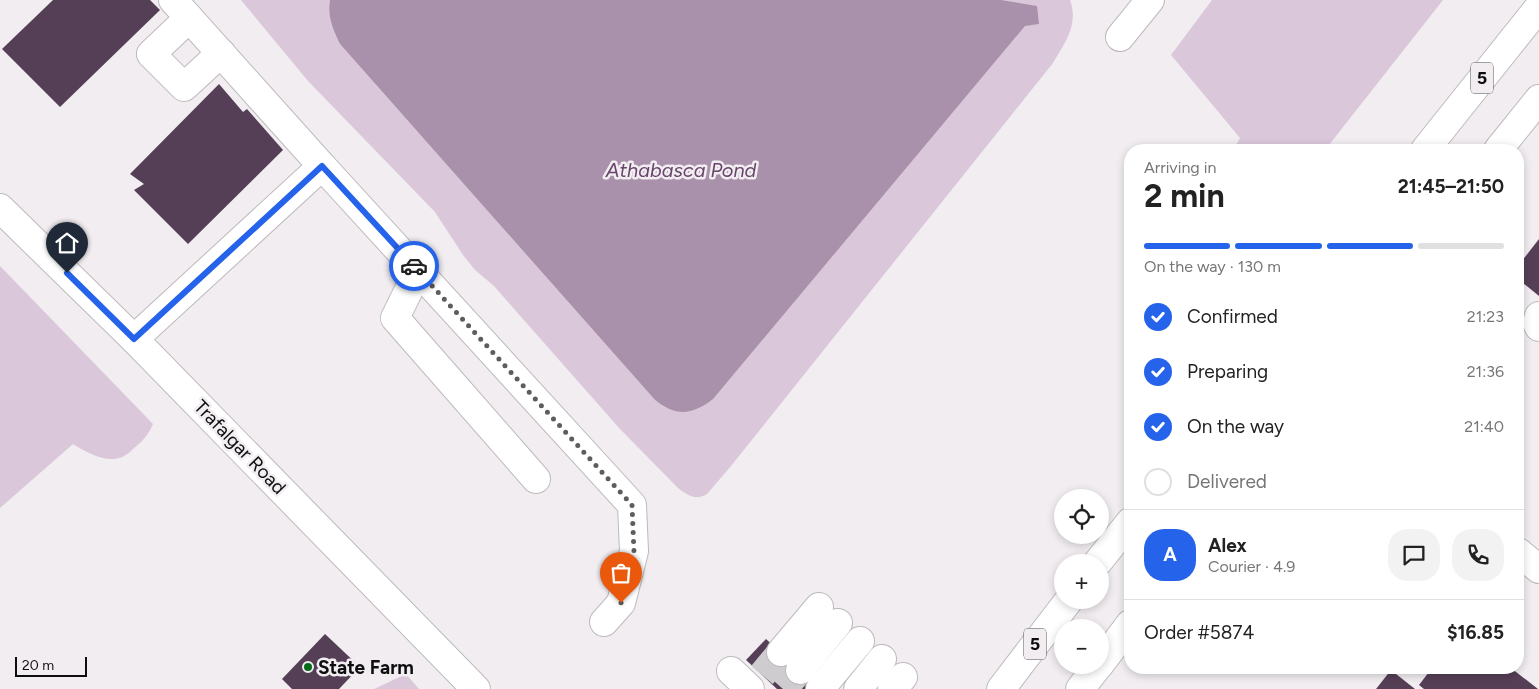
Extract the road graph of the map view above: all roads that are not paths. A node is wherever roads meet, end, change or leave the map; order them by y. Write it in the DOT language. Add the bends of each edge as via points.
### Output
graph roads {
  1 [pos="1150,0"];
  2 [pos="1539,7"];
  3 [pos="181,9"];
  4 [pos="1120,37"];
  5 [pos="221,53"];
  6 [pos="1539,99"];
  7 [pos="1430,144"];
  8 [pos="1503,144"];
  9 [pos="322,166"];
  10 [pos="0,208"];
  11 [pos="418,271"];
  12 [pos="1539,316"];
  13 [pos="1539,327"];
  14 [pos="134,339"];
  15 [pos="536,479"];
  16 [pos="1124,530"];
  17 [pos="1104,554"];
  18 [pos="1524,557"];
  19 [pos="1539,569"];
  20 [pos="1062,609"];
  21 [pos="829,615"];
  22 [pos="604,622"];
  23 [pos="1124,632"];
  24 [pos="860,641"];
  25 [pos="1109,652"];
  26 [pos="882,659"];
  27 [pos="790,661"];
  28 [pos="1092,674"];
  29 [pos="476,689"];
  30 [pos="820,689"];
  31 [pos="858,689"];
  32 [pos="1000,689"];
  33 [pos="1080,689"];
  1 -- 4 [label="main road"];
  2 -- 7 [label="main road, 5"];
  3 -- 5 [label="main road"];
  3 -- 5 [label="main road" via="151,54 184,87"];
  5 -- 9 [label="main road"];
  6 -- 8 [label="main road"];
  9 -- 11 [label="main road"];
  9 -- 14 [label="main road"];
  10 -- 14 [label="main road, Trafalgar Road"];
  11 -- 15 [label="main road" via="396,318"];
  11 -- 22 [label="main road" via="632,505 634,552 624,594 621,603"];
  12 -- 13 [label="main road"];
  14 -- 29 [label="main road, Trafalgar Road"];
  16 -- 17 [label="main road"];
  18 -- 19 [label="main road"];
  20 -- 32 [label="main road, 5"];
  21 -- 27 [label="main road"];
  23 -- 25 [label="main road"];
  24 -- 30 [label="main road"];
  26 -- 31 [label="main road"];
  28 -- 33 [label="main road"];
}
